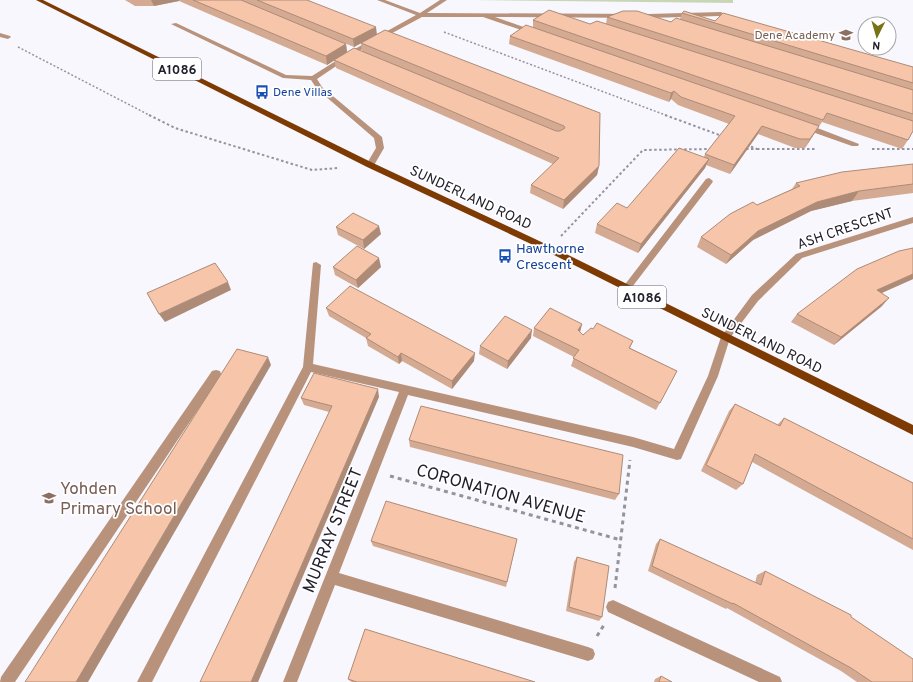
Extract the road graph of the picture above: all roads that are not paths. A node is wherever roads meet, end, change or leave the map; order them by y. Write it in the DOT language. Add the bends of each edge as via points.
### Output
graph roads {
  1 [pos="39,0"];
  2 [pos="380,0"];
  3 [pos="444,0"];
  4 [pos="721,14"];
  5 [pos="421,15"];
  6 [pos="483,15"];
  7 [pos="563,15"];
  8 [pos="648,16"];
  9 [pos="586,23"];
  10 [pos="671,23"];
  11 [pos="174,24"];
  12 [pos="0,35"];
  13 [pos="542,36"];
  14 [pos="8,37"];
  15 [pos="348,48"];
  16 [pos="355,51"];
  17 [pos="362,54"];
  18 [pos="313,78"];
  19 [pos="795,123"];
  20 [pos="855,144"];
  21 [pos="370,165"];
  22 [pos="709,181"];
  23 [pos="913,220"];
  24 [pos="316,265"];
  25 [pos="626,289"];
  26 [pos="726,337"];
  27 [pos="308,367"];
  28 [pos="216,374"];
  29 [pos="405,390"];
  30 [pos="913,430"];
  31 [pos="331,577"];
  32 [pos="613,607"];
  33 [pos="588,654"];
  34 [pos="6,682"];
  35 [pos="144,682"];
  36 [pos="290,682"];
  37 [pos="775,682"];
  1 -- 21 [label="main road, SUNDERLAND ROAD / A1086"];
  2 -- 5 [label="street"];
  3 -- 5 [label="street"];
  4 -- 8 [label="street"];
  5 -- 6 [label="street"];
  5 -- 16 [label="street"];
  6 -- 7 [label="street"];
  6 -- 13 [label="street"];
  7 -- 8 [label="street"];
  7 -- 9 [label="street"];
  8 -- 10 [label="street"];
  11 -- 18 [label="street" via="285,77"];
  12 -- 14 [label="street"];
  15 -- 16 [label="street"];
  16 -- 17 [label="street"];
  16 -- 18 [label="street"];
  18 -- 21 [label="street" via="319,88 378,137 380,148"];
  19 -- 20 [label="street"];
  21 -- 25 [label="main road, SUNDERLAND ROAD / A1086" via="549,249"];
  22 -- 25 [label="street"];
  23 -- 26 [label="street, ASH CRESCENT" via="799,256 755,298"];
  24 -- 27 [label="street"];
  25 -- 26 [label="main road, SUNDERLAND ROAD / A1086"];
  26 -- 29 [label="street, ASH CRESCENT" via="713,376 677,455 632,442"];
  26 -- 30 [label="main road, SUNDERLAND ROAD / A1086"];
  27 -- 29 [label="street"];
  27 -- 35 [label="street"];
  28 -- 34 [label="street"];
  29 -- 31 [label="street, MURRAY STREET"];
  31 -- 33 [label="street"];
  31 -- 36 [label="street, MURRAY STREET"];
  32 -- 37 [label="street"];
}
